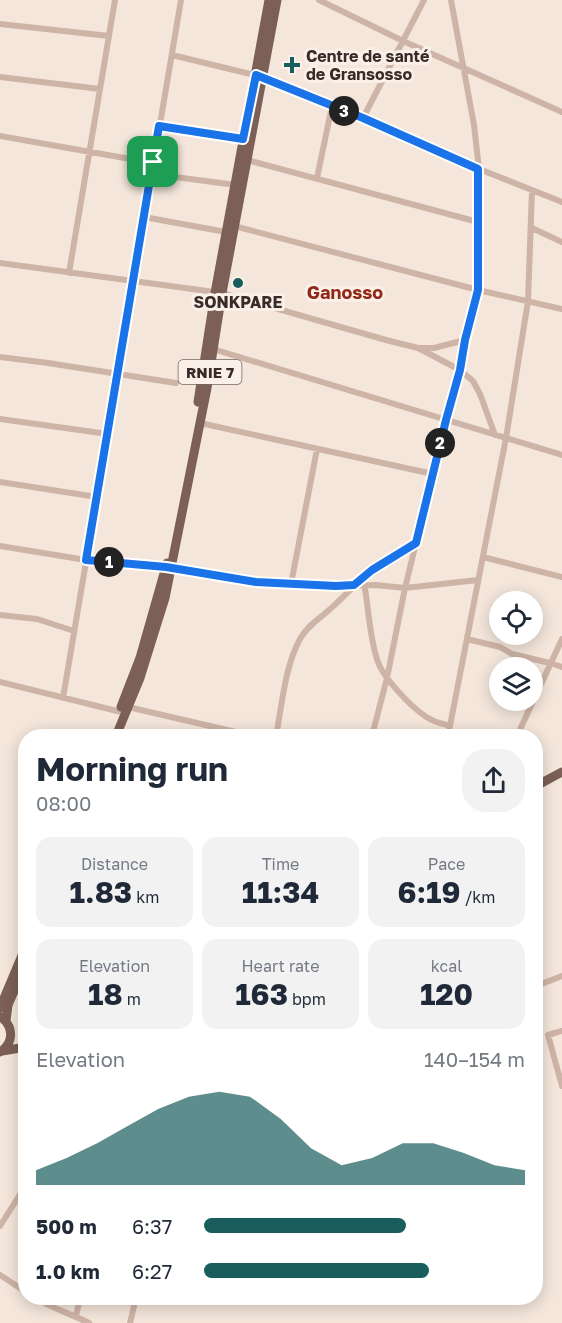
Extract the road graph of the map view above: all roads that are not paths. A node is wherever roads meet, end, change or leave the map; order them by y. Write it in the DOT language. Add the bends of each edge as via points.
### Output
graph roads {
  1 [pos="115,0"];
  2 [pos="181,0"];
  3 [pos="269,0"];
  4 [pos="278,0"];
  5 [pos="319,0"];
  6 [pos="424,0"];
  7 [pos="451,0"];
  8 [pos="0,24"];
  9 [pos="109,36"];
  10 [pos="403,41"];
  11 [pos="172,55"];
  12 [pos="464,69"];
  13 [pos="0,76"];
  14 [pos="259,76"];
  15 [pos="100,90"];
  16 [pos="332,106"];
  17 [pos="562,112"];
  18 [pos="363,118"];
  19 [pos="159,126"];
  20 [pos="0,136"];
  21 [pos="243,139"];
  22 [pos="90,152"];
  23 [pos="247,160"];
  24 [pos="153,162"];
  25 [pos="478,169"];
  26 [pos="152,174"];
  27 [pos="317,178"];
  28 [pos="236,185"];
  29 [pos="532,190"];
  30 [pos="562,202"];
  31 [pos="144,217"];
  32 [pos="478,222"];
  33 [pos="532,228"];
  34 [pos="230,229"];
  35 [pos="562,242"];
  36 [pos="0,263"];
  37 [pos="69,273"];
  38 [pos="133,281"];
  39 [pos="478,290"];
  40 [pos="218,293"];
  41 [pos="528,301"];
  42 [pos="562,309"];
  43 [pos="465,340"];
  44 [pos="418,348"];
  45 [pos="213,349"];
  46 [pos="0,357"];
  47 [pos="460,370"];
  48 [pos="118,374"];
  49 [pos="176,383"];
  50 [pos="0,419"];
  51 [pos="446,420"];
  52 [pos="200,423"];
  53 [pos="108,434"];
  54 [pos="495,435"];
  55 [pos="506,438"];
  56 [pos="317,449"];
  57 [pos="562,455"];
  58 [pos="433,474"];
  59 [pos="0,482"];
  60 [pos="97,497"];
  61 [pos="416,543"];
  62 [pos="0,546"];
  63 [pos="483,557"];
  64 [pos="86,560"];
  65 [pos="169,567"];
  66 [pos="562,577"];
  67 [pos="478,580"];
  68 [pos="363,581"];
  69 [pos="291,584"];
  70 [pos="354,585"];
  71 [pos="405,588"];
  72 [pos="0,615"];
  73 [pos="74,631"];
  74 [pos="467,639"];
  75 [pos="562,639"];
  76 [pos="550,663"];
  77 [pos="562,667"];
  78 [pos="387,678"];
  79 [pos="0,682"];
  80 [pos="63,698"];
  81 [pos="124,711"];
  82 [pos="450,726"];
  83 [pos="114,729"];
  84 [pos="118,729"];
  85 [pos="217,729"];
  86 [pos="277,729"];
  87 [pos="374,729"];
  88 [pos="449,729"];
  89 [pos="520,729"];
  90 [pos="562,772"];
  91 [pos="543,780"];
  92 [pos="18,965"];
  93 [pos="562,976"];
  94 [pos="18,982"];
  95 [pos="543,983"];
  96 [pos="0,1008"];
  97 [pos="3,1019"];
  98 [pos="562,1031"];
  99 [pos="11,1033"];
  100 [pos="18,1040"];
  101 [pos="18,1047"];
  102 [pos="0,1052"];
  103 [pos="562,1086"];
  104 [pos="18,1198"];
  105 [pos="0,1226"];
  106 [pos="0,1275"];
  107 [pos="18,1287"];
  108 [pos="49,1305"];
  109 [pos="78,1305"];
  110 [pos="134,1305"];
  111 [pos="76,1316"];
  112 [pos="89,1323"];
  113 [pos="130,1323"];
  1 -- 9 [label="street"];
  2 -- 11 [label="street"];
  3 -- 14 [label="main road, RNIE 7 / RNIE 7"];
  4 -- 14 [label="main road, RNIE 7 / RNIE 7"];
  5 -- 10 [label="street"];
  6 -- 10 [label="street"];
  7 -- 12 [label="street"];
  8 -- 9 [label="street"];
  9 -- 15 [label="street"];
  10 -- 12 [label="street"];
  10 -- 18 [label="street"];
  11 -- 14 [label="street"];
  11 -- 19 [label="street"];
  12 -- 17 [label="street"];
  12 -- 25 [label="street"];
  13 -- 15 [label="street"];
  14 -- 16 [label="street"];
  14 -- 21 [label="main road, RNIE 7 / RNIE 7"];
  14 -- 23 [label="main road, RNIE 7 / RNIE 7"];
  15 -- 22 [label="street"];
  16 -- 18 [label="street"];
  16 -- 27 [label="street"];
  18 -- 25 [label="street"];
  19 -- 21 [label="street"];
  19 -- 24 [label="street"];
  20 -- 22 [label="street"];
  21 -- 28 [label="main road, RNIE 7 / RNIE 7"];
  22 -- 24 [label="street"];
  22 -- 37 [label="street"];
  23 -- 27 [label="street"];
  23 -- 34 [label="main road, RNIE 7 / RNIE 7"];
  24 -- 26 [label="street"];
  25 -- 29 [label="street"];
  25 -- 32 [label="street"];
  26 -- 28 [label="street"];
  26 -- 31 [label="street"];
  27 -- 32 [label="street"];
  28 -- 34 [label="main road, RNIE 7 / RNIE 7"];
  29 -- 30 [label="street"];
  29 -- 33 [label="street"];
  31 -- 34 [label="street"];
  31 -- 38 [label="street"];
  32 -- 39 [label="street"];
  33 -- 35 [label="street"];
  33 -- 41 [label="street"];
  34 -- 39 [label="street"];
  34 -- 40 [label="main road, RNIE 7 / RNIE 7"];
  36 -- 37 [label="street"];
  37 -- 38 [label="street"];
  38 -- 40 [label="street"];
  38 -- 48 [label="street"];
  39 -- 41 [label="street"];
  39 -- 43 [label="street"];
  40 -- 44 [label="street"];
  40 -- 45 [label="main road, RNIE 7 / RNIE 7"];
  40 -- 65 [label="main road, RNIE 7 / RNIE 7"];
  41 -- 42 [label="street"];
  41 -- 55 [label="street"];
  43 -- 44 [label="street"];
  43 -- 47 [label="street"];
  44 -- 47 [label="street"];
  45 -- 51 [label="street"];
  45 -- 52 [label="main road, RNIE 7 / RNIE 7"];
  46 -- 48 [label="street"];
  47 -- 51 [label="street"];
  47 -- 54 [label="street" via="477,387"];
  48 -- 49 [label="street"];
  48 -- 53 [label="street"];
  50 -- 53 [label="street"];
  51 -- 54 [label="street"];
  51 -- 58 [label="street"];
  52 -- 56 [label="street"];
  52 -- 65 [label="main road, RNIE 7 / RNIE 7"];
  53 -- 60 [label="street"];
  54 -- 55 [label="street"];
  55 -- 57 [label="street"];
  55 -- 63 [label="street"];
  56 -- 58 [label="street"];
  56 -- 69 [label="street"];
  58 -- 61 [label="street"];
  59 -- 60 [label="street"];
  60 -- 64 [label="street"];
  61 -- 68 [label="street" via="372,570"];
  61 -- 71 [label="street"];
  62 -- 64 [label="street"];
  63 -- 66 [label="street"];
  63 -- 67 [label="street"];
  64 -- 65 [label="street"];
  64 -- 73 [label="street"];
  65 -- 69 [label="street"];
  65 -- 81 [label="main road, RNIE 7 / RNIE 7" via="154,637"];
  67 -- 71 [label="street"];
  67 -- 74 [label="street"];
  68 -- 70 [label="street"];
  68 -- 71 [label="street"];
  68 -- 78 [label="street" via="377,661"];
  69 -- 70 [label="street"];
  70 -- 86 [label="street" via="301,636 288,674"];
  71 -- 78 [label="street"];
  72 -- 73 [label="street" via="37,619"];
  73 -- 80 [label="street"];
  74 -- 76 [label="street"];
  74 -- 82 [label="street"];
  75 -- 76 [label="street"];
  76 -- 77 [label="street"];
  76 -- 89 [label="street"];
  78 -- 82 [label="street" via="425,716"];
  78 -- 87 [label="street"];
  79 -- 80 [label="street"];
  80 -- 81 [label="street"];
  81 -- 83 [label="main road, RNIE 7 / RNIE 7"];
  81 -- 84 [label="main road, RNIE 7 / RNIE 7"];
  81 -- 85 [label="street"];
  82 -- 88 [label="street"];
  90 -- 91 [label="main road"];
  92 -- 96 [label="main road"];
  93 -- 95 [label="street"];
  94 -- 97 [label="main road"];
  97 -- 99 [label="main road"];
  98 -- 103 [label="street" via="548,1035"];
  99 -- 100 [label="main road"];
  99 -- 102 [label="main road"];
  101 -- 102 [label="main road"];
  104 -- 105 [label="street"];
  106 -- 107 [label="street"];
  108 -- 111 [label="street"];
  109 -- 111 [label="street"];
  110 -- 113 [label="street"];
  111 -- 112 [label="street"];
}
